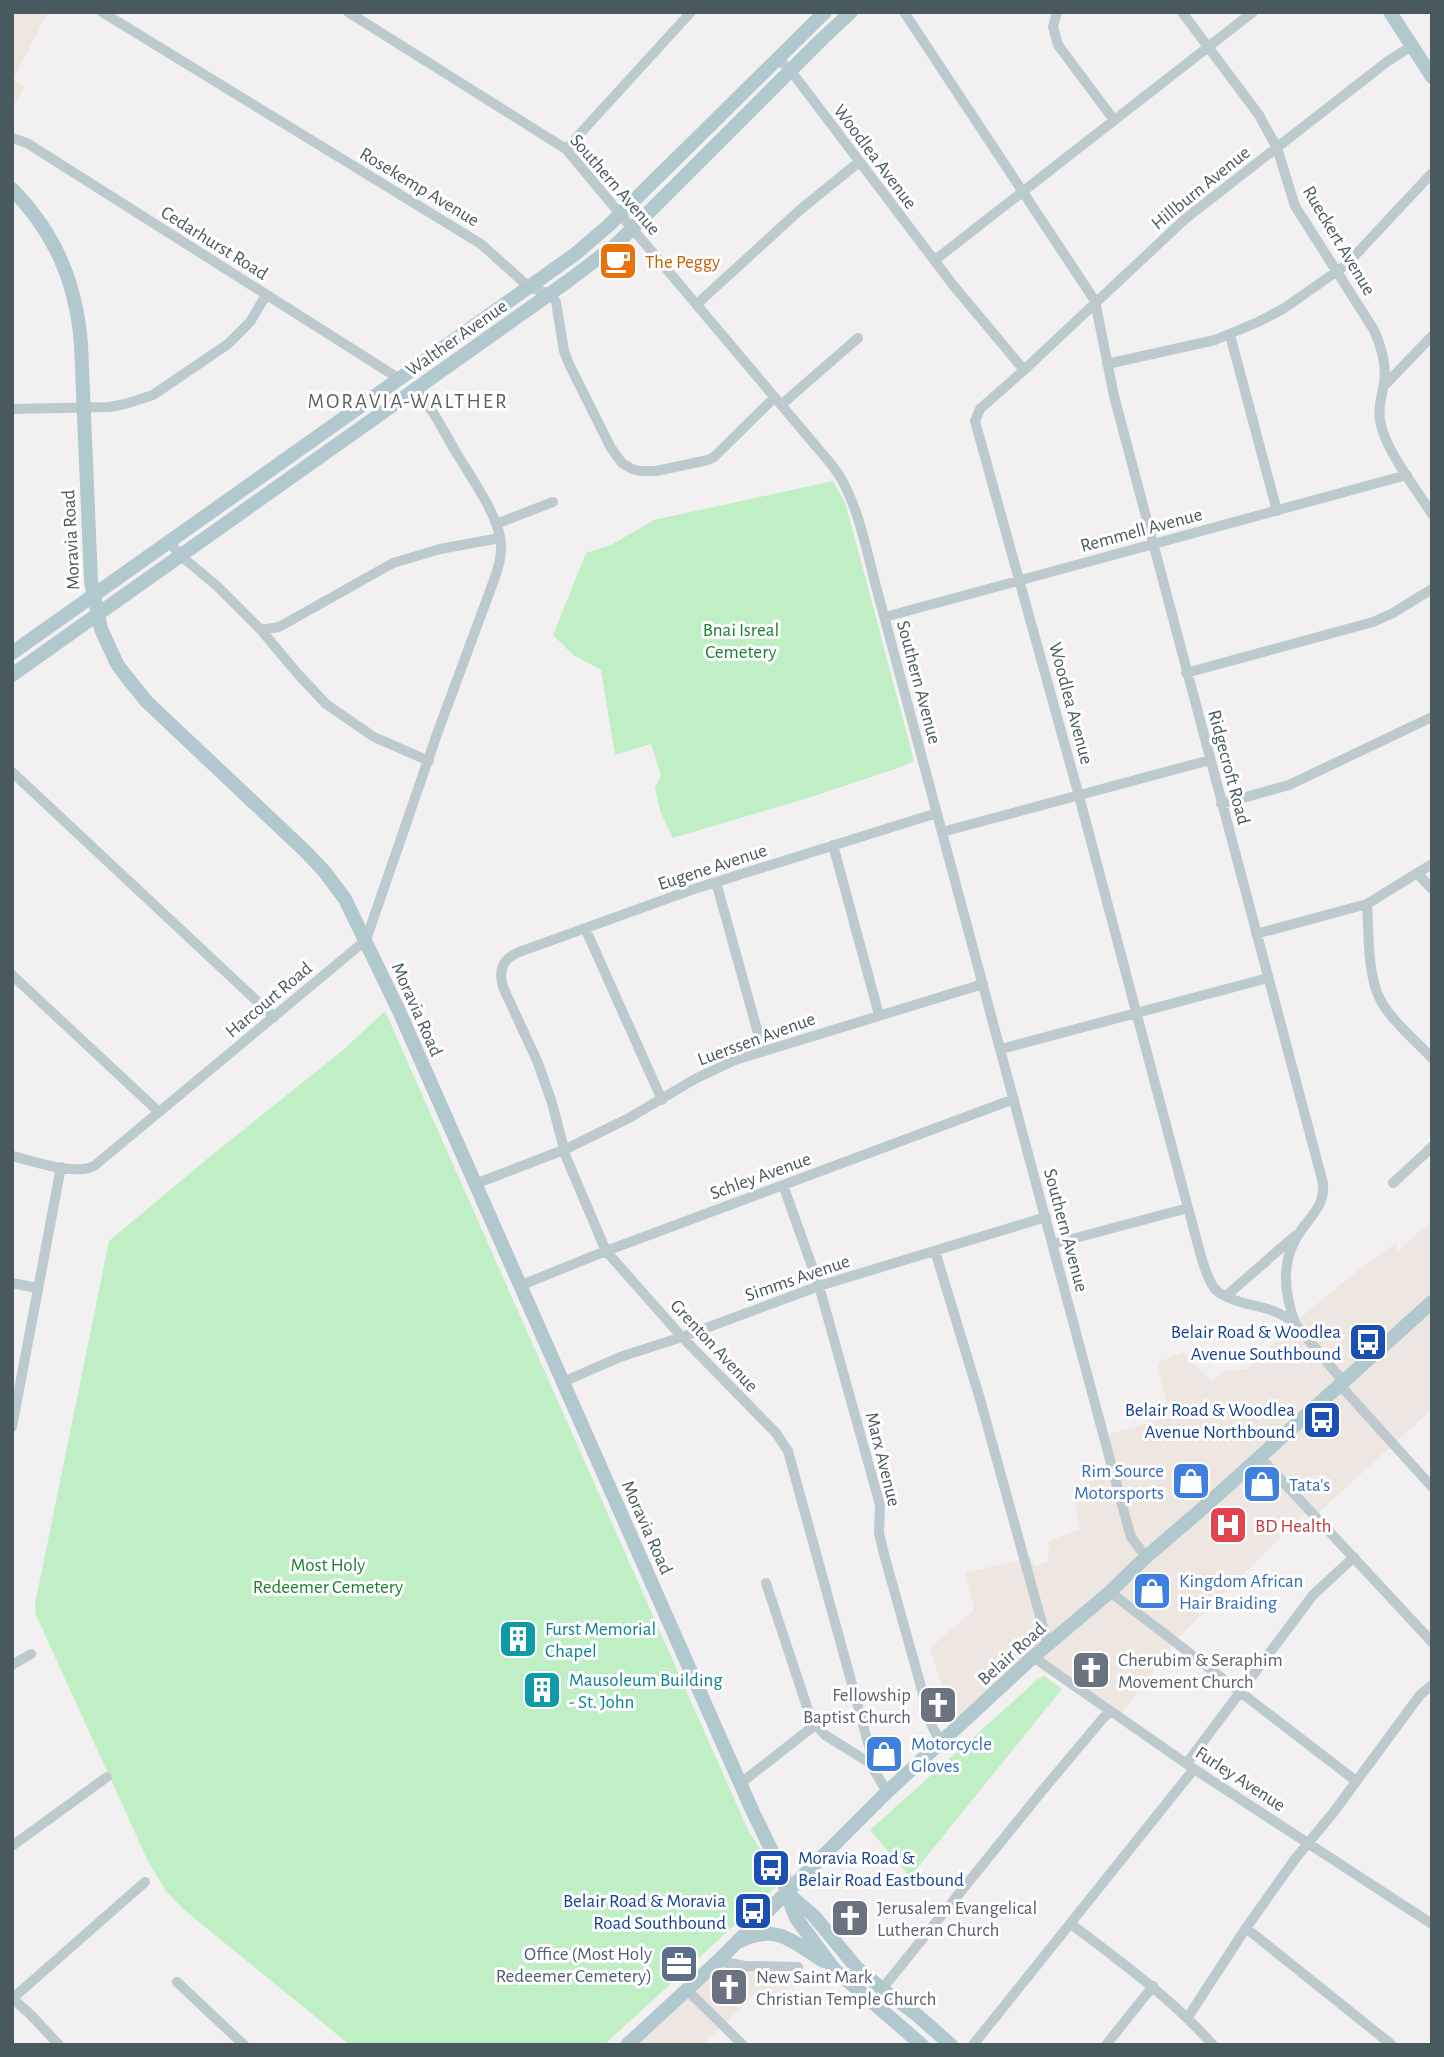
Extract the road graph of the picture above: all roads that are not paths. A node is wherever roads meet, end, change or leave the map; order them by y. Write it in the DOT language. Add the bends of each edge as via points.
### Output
graph roads {
  1 [pos="102,12"];
  2 [pos="348,12"];
  3 [pos="691,12"];
  4 [pos="825,12"];
  5 [pos="851,12"];
  6 [pos="904,12"];
  7 [pos="1057,12"];
  8 [pos="1182,12"];
  9 [pos="1253,12"];
  10 [pos="1390,12"];
  11 [pos="1412,46"];
  12 [pos="1209,47"];
  13 [pos="778,59"];
  14 [pos="790,71"];
  15 [pos="1432,77"];
  16 [pos="1114,120"];
  17 [pos="12,138"];
  18 [pos="1277,148"];
  19 [pos="566,149"];
  20 [pos="859,162"];
  21 [pos="1432,173"];
  22 [pos="12,189"];
  23 [pos="1023,191"];
  24 [pos="620,214"];
  25 [pos="632,229"];
  26 [pos="935,260"];
  27 [pos="1337,272"];
  28 [pos="530,287"];
  29 [pos="550,294"];
  30 [pos="266,295"];
  31 [pos="1095,301"];
  32 [pos="697,304"];
  33 [pos="1230,335"];
  34 [pos="1432,336"];
  35 [pos="859,338"];
  36 [pos="1107,364"];
  37 [pos="1024,370"];
  38 [pos="398,378"];
  39 [pos="1384,386"];
  40 [pos="415,390"];
  41 [pos="778,402"];
  42 [pos="83,407"];
  43 [pos="12,409"];
  44 [pos="1407,475"];
  45 [pos="553,502"];
  46 [pos="1277,510"];
  47 [pos="1432,514"];
  48 [pos="496,524"];
  49 [pos="500,538"];
  50 [pos="169,542"];
  51 [pos="1152,544"];
  52 [pos="181,556"];
  53 [pos="1020,580"];
  54 [pos="1432,589"];
  55 [pos="92,596"];
  56 [pos="96,615"];
  57 [pos="885,617"];
  58 [pos="261,630"];
  59 [pos="12,653"];
  60 [pos="1186,673"];
  61 [pos="12,676"];
  62 [pos="1432,717"];
  63 [pos="1210,760"];
  64 [pos="429,761"];
  65 [pos="12,772"];
  66 [pos="1079,796"];
  67 [pos="1222,804"];
  68 [pos="937,813"];
  69 [pos="942,832"];
  70 [pos="832,845"];
  71 [pos="1432,864"];
  72 [pos="1417,873"];
  73 [pos="716,882"];
  74 [pos="1432,889"];
  75 [pos="1367,904"];
  76 [pos="586,928"];
  77 [pos="1256,934"];
  78 [pos="366,940"];
  79 [pos="502,964"];
  80 [pos="12,975"];
  81 [pos="1268,978"];
  82 [pos="982,984"];
  83 [pos="1136,1013"];
  84 [pos="879,1016"];
  85 [pos="274,1017"];
  86 [pos="1001,1049"];
  87 [pos="763,1051"];
  88 [pos="1432,1058"];
  89 [pos="1014,1099"];
  90 [pos="662,1100"];
  91 [pos="159,1112"];
  92 [pos="1432,1147"];
  93 [pos="566,1149"];
  94 [pos="12,1156"];
  95 [pos="61,1167"];
  96 [pos="1393,1183"];
  97 [pos="475,1184"];
  98 [pos="783,1185"];
  99 [pos="1188,1208"];
  100 [pos="1046,1217"];
  101 [pos="1298,1233"];
  102 [pos="1053,1244"];
  103 [pos="606,1251"];
  104 [pos="935,1251"];
  105 [pos="12,1283"];
  106 [pos="519,1286"];
  107 [pos="820,1286"];
  108 [pos="37,1288"];
  109 [pos="1226,1296"];
  110 [pos="1432,1302"];
  111 [pos="1294,1323"];
  112 [pos="682,1337"];
  113 [pos="563,1382"];
  114 [pos="1341,1382"];
  115 [pos="14,1409"];
  116 [pos="12,1427"];
  117 [pos="1259,1456"];
  118 [pos="1432,1487"];
  119 [pos="1146,1557"];
  120 [pos="1354,1557"];
  121 [pos="766,1583"];
  122 [pos="1110,1592"];
  123 [pos="1432,1642"];
  124 [pos="1048,1645"];
  125 [pos="32,1654"];
  126 [pos="1034,1657"];
  127 [pos="12,1665"];
  128 [pos="1432,1685"];
  129 [pos="1241,1693"];
  130 [pos="1111,1712"];
  131 [pos="815,1725"];
  132 [pos="940,1743"];
  133 [pos="870,1763"];
  134 [pos="1191,1766"];
  135 [pos="107,1777"];
  136 [pos="1356,1781"];
  137 [pos="740,1783"];
  138 [pos="887,1792"];
  139 [pos="1309,1843"];
  140 [pos="12,1846"];
  141 [pos="145,1882"];
  142 [pos="786,1892"];
  143 [pos="1430,1920"];
  144 [pos="1071,1924"];
  145 [pos="1246,1928"];
  146 [pos="736,1943"];
  147 [pos="718,1961"];
  148 [pos="798,1967"];
  149 [pos="834,1969"];
  150 [pos="177,1982"];
  151 [pos="1153,1986"];
  152 [pos="686,1989"];
  153 [pos="882,1989"];
  154 [pos="13,1998"];
  155 [pos="1188,2017"];
  156 [pos="59,2045"];
  157 [pos="244,2045"];
  158 [pos="627,2045"];
  159 [pos="743,2045"];
  160 [pos="922,2045"];
  161 [pos="951,2045"];
  162 [pos="973,2045"];
  163 [pos="1105,2045"];
  164 [pos="1213,2045"];
  165 [pos="1392,2045"];
  1 -- 28 [label="street, Rosekemp Avenue" via="481,244"];
  2 -- 19 [label="street, Southern Avenue"];
  3 -- 19 [label="street"];
  4 -- 13 [label="main road, Walther Avenue"];
  5 -- 14 [label="main road, Walther Avenue"];
  6 -- 23 [label="street"];
  7 -- 16 [label="street" via="1053,27 1058,45"];
  8 -- 12 [label="street, Rueckert Avenue"];
  9 -- 12 [label="street"];
  10 -- 11 [label="main road"];
  11 -- 15 [label="main road"];
  11 -- 18 [label="street, Hillburn Avenue"];
  12 -- 16 [label="street"];
  12 -- 18 [label="street, Rueckert Avenue"];
  13 -- 14 [label="street, Woodlea Avenue"];
  13 -- 24 [label="main road, Walther Avenue"];
  14 -- 20 [label="street, Woodlea Avenue"];
  14 -- 25 [label="main road, Walther Avenue"];
  16 -- 23 [label="street"];
  17 -- 30 [label="street, Cedarhurst Road" via="27,143"];
  18 -- 27 [label="street, Rueckert Avenue" via="1295,205"];
  18 -- 31 [label="street, Hillburn Avenue" via="1185,219"];
  19 -- 24 [label="street, Southern Avenue"];
  20 -- 26 [label="street, Woodlea Avenue"];
  20 -- 32 [label="street"];
  21 -- 27 [label="street"];
  22 -- 42 [label="main road, Moravia Road" via="49,234 66,270 80,325"];
  23 -- 26 [label="street"];
  23 -- 31 [label="street"];
  24 -- 25 [label="street, Southern Avenue"];
  24 -- 28 [label="main road, Walther Avenue"];
  25 -- 29 [label="main road, Walther Avenue"];
  25 -- 32 [label="street, Southern Avenue"];
  26 -- 37 [label="street, Woodlea Avenue"];
  27 -- 33 [label="street" via="1283,309"];
  27 -- 39 [label="street, Rueckert Avenue" via="1379,341"];
  28 -- 29 [label="street, Rosekemp Avenue"];
  28 -- 38 [label="main road, Walther Avenue"];
  29 -- 40 [label="main road, Walther Avenue"];
  29 -- 41 [label="street" via="556,302 569,364 611,448 627,466 656,471 714,457"];
  30 -- 38 [label="street, Cedarhurst Road"];
  30 -- 42 [label="street" via="240,334 153,395 125,404"];
  31 -- 36 [label="street, Ridgecroft Road"];
  31 -- 37 [label="street, Hillburn Avenue"];
  32 -- 41 [label="street, Southern Avenue"];
  33 -- 36 [label="street"];
  33 -- 46 [label="street"];
  34 -- 39 [label="street"];
  35 -- 41 [label="street"];
  36 -- 51 [label="street, Ridgecroft Road"];
  37 -- 53 [label="street, Woodlea Avenue" via="980,409 975,421"];
  38 -- 40 [label="main road"];
  38 -- 50 [label="main road, Walther Avenue"];
  39 -- 44 [label="street, Rueckert Avenue" via="1380,423"];
  40 -- 48 [label="street" via="444,431"];
  40 -- 52 [label="main road, Walther Avenue"];
  41 -- 57 [label="street, Southern Avenue" via="845,487"];
  42 -- 43 [label="street"];
  42 -- 55 [label="main road, Moravia Road"];
  44 -- 46 [label="street, Remmell Avenue"];
  44 -- 47 [label="street, Rueckert Avenue"];
  45 -- 48 [label="street"];
  46 -- 51 [label="street, Remmell Avenue"];
  48 -- 49 [label="street"];
  49 -- 58 [label="street" via="393,563 279,627"];
  49 -- 64 [label="street" via="501,556 494,580"];
  50 -- 52 [label="street"];
  50 -- 55 [label="main road, Walther Avenue"];
  51 -- 53 [label="street, Remmell Avenue"];
  51 -- 60 [label="street, Ridgecroft Road"];
  52 -- 56 [label="main road, Walther Avenue"];
  52 -- 58 [label="street"];
  53 -- 57 [label="street, Remmell Avenue"];
  53 -- 66 [label="street, Woodlea Avenue"];
  54 -- 60 [label="street" via="1373,622"];
  55 -- 56 [label="main road, Moravia Road"];
  55 -- 59 [label="main road, Walther Avenue"];
  56 -- 61 [label="main road, Walther Avenue"];
  56 -- 78 [label="main road, Moravia Road" via="117,664 140,694 324,871"];
  57 -- 68 [label="street, Southern Avenue"];
  58 -- 64 [label="street" via="340,715 374,737"];
  60 -- 63 [label="street, Ridgecroft Road"];
  62 -- 67 [label="street" via="1289,785"];
  63 -- 66 [label="street"];
  63 -- 67 [label="street, Ridgecroft Road"];
  64 -- 78 [label="street"];
  65 -- 85 [label="street"];
  66 -- 69 [label="street"];
  66 -- 83 [label="street, Woodlea Avenue"];
  67 -- 77 [label="street, Ridgecroft Road"];
  68 -- 69 [label="street, Southern Avenue"];
  68 -- 70 [label="street, Eugene Avenue"];
  69 -- 82 [label="street, Southern Avenue"];
  70 -- 73 [label="street, Eugene Avenue"];
  70 -- 84 [label="street"];
  71 -- 72 [label="street"];
  72 -- 74 [label="street"];
  72 -- 75 [label="street"];
  73 -- 76 [label="street, Eugene Avenue"];
  73 -- 87 [label="street"];
  75 -- 77 [label="street"];
  75 -- 88 [label="street" via="1377,992 1384,1006"];
  76 -- 79 [label="street, Eugene Avenue" via="509,956"];
  76 -- 90 [label="street"];
  77 -- 81 [label="street, Ridgecroft Road"];
  78 -- 85 [label="street, Harcourt Road"];
  78 -- 97 [label="main road, Moravia Road"];
  79 -- 93 [label="street, Grenton Avenue" via="503,986 538,1063"];
  80 -- 91 [label="street"];
  81 -- 83 [label="street"];
  81 -- 101 [label="street, Ridgecroft Road" via="1323,1183 1320,1207"];
  82 -- 84 [label="street, Luerssen Avenue"];
  82 -- 86 [label="street, Southern Avenue"];
  83 -- 86 [label="street"];
  83 -- 99 [label="street, Woodlea Avenue"];
  84 -- 87 [label="street, Luerssen Avenue"];
  85 -- 91 [label="street, Harcourt Road"];
  86 -- 89 [label="street, Southern Avenue"];
  87 -- 90 [label="street, Luerssen Avenue" via="716,1068"];
  89 -- 98 [label="street, Schley Avenue"];
  89 -- 100 [label="street, Southern Avenue"];
  90 -- 93 [label="street, Luerssen Avenue"];
  91 -- 95 [label="street, Harcourt Road" via="94,1166 80,1170"];
  92 -- 96 [label="street"];
  93 -- 97 [label="street, Luerssen Avenue"];
  93 -- 103 [label="street, Grenton Avenue"];
  94 -- 95 [label="street, Harcourt Road"];
  95 -- 108 [label="street"];
  97 -- 106 [label="main road, Moravia Road"];
  98 -- 103 [label="street, Schley Avenue"];
  98 -- 107 [label="street, Marx Avenue"];
  99 -- 102 [label="street"];
  99 -- 109 [label="street, Woodlea Avenue" via="1209,1280"];
  100 -- 102 [label="street, Southern Avenue"];
  100 -- 104 [label="street, Simms Avenue"];
  101 -- 109 [label="street, Ridgecroft Road"];
  101 -- 111 [label="street, Ridgecroft Road" via="1285,1278"];
  102 -- 119 [label="street, Southern Avenue" via="1131,1537"];
  103 -- 106 [label="street, Schley Avenue"];
  103 -- 112 [label="street, Grenton Avenue"];
  104 -- 107 [label="street, Simms Avenue"];
  104 -- 124 [label="street"];
  105 -- 108 [label="street"];
  106 -- 113 [label="main road, Moravia Road"];
  107 -- 112 [label="street, Simms Avenue"];
  107 -- 132 [label="street, Marx Avenue" via="878,1496 884,1554"];
  108 -- 115 [label="street"];
  109 -- 111 [label="street" via="1272,1309"];
  110 -- 114 [label="main road, Belair Road"];
  111 -- 114 [label="street"];
  112 -- 113 [label="street, Simms Avenue"];
  112 -- 133 [label="street, Grenton Avenue" via="788,1451"];
  113 -- 137 [label="main road, Moravia Road"];
  114 -- 117 [label="main road, Belair Road"];
  114 -- 118 [label="street"];
  115 -- 116 [label="street"];
  117 -- 119 [label="main road, Belair Road"];
  117 -- 120 [label="street"];
  119 -- 122 [label="main road, Belair Road"];
  120 -- 123 [label="street"];
  120 -- 129 [label="street" via="1313,1595"];
  121 -- 131 [label="street"];
  122 -- 124 [label="main road, Belair Road"];
  122 -- 129 [label="street"];
  124 -- 126 [label="main road, Belair Road"];
  125 -- 127 [label="street"];
  126 -- 130 [label="street, Furley Avenue"];
  126 -- 132 [label="main road, Belair Road"];
  128 -- 136 [label="street"];
  129 -- 134 [label="street"];
  129 -- 136 [label="street"];
  130 -- 134 [label="street, Furley Avenue"];
  130 -- 153 [label="street"];
  131 -- 133 [label="street"];
  131 -- 137 [label="street"];
  132 -- 138 [label="main road, Belair Road"];
  133 -- 138 [label="street"];
  134 -- 139 [label="street, Furley Avenue"];
  134 -- 144 [label="street"];
  135 -- 140 [label="street"];
  136 -- 139 [label="street"];
  137 -- 142 [label="main road, Moravia Road" via="784,1877"];
  138 -- 142 [label="main road, Belair Road"];
  139 -- 143 [label="street, Furley Avenue"];
  139 -- 145 [label="street"];
  141 -- 154 [label="street"];
  142 -- 146 [label="main road, Belair Road"];
  142 -- 149 [label="main road, Moravia Road" via="796,1918"];
  142 -- 153 [label="main road"];
  144 -- 151 [label="street"];
  144 -- 162 [label="street"];
  145 -- 155 [label="street"];
  145 -- 165 [label="street"];
  146 -- 147 [label="main road, Belair Road"];
  146 -- 149 [label="main road" via="753,1935 789,1937"];
  147 -- 148 [label="street"];
  147 -- 152 [label="main road, Belair Road"];
  149 -- 160 [label="main road, Moravia Road"];
  150 -- 157 [label="street"];
  151 -- 155 [label="street"];
  151 -- 163 [label="street"];
  152 -- 158 [label="main road, Belair Road"];
  152 -- 159 [label="street"];
  153 -- 161 [label="main road"];
  154 -- 156 [label="street"];
  155 -- 164 [label="street"];
}
